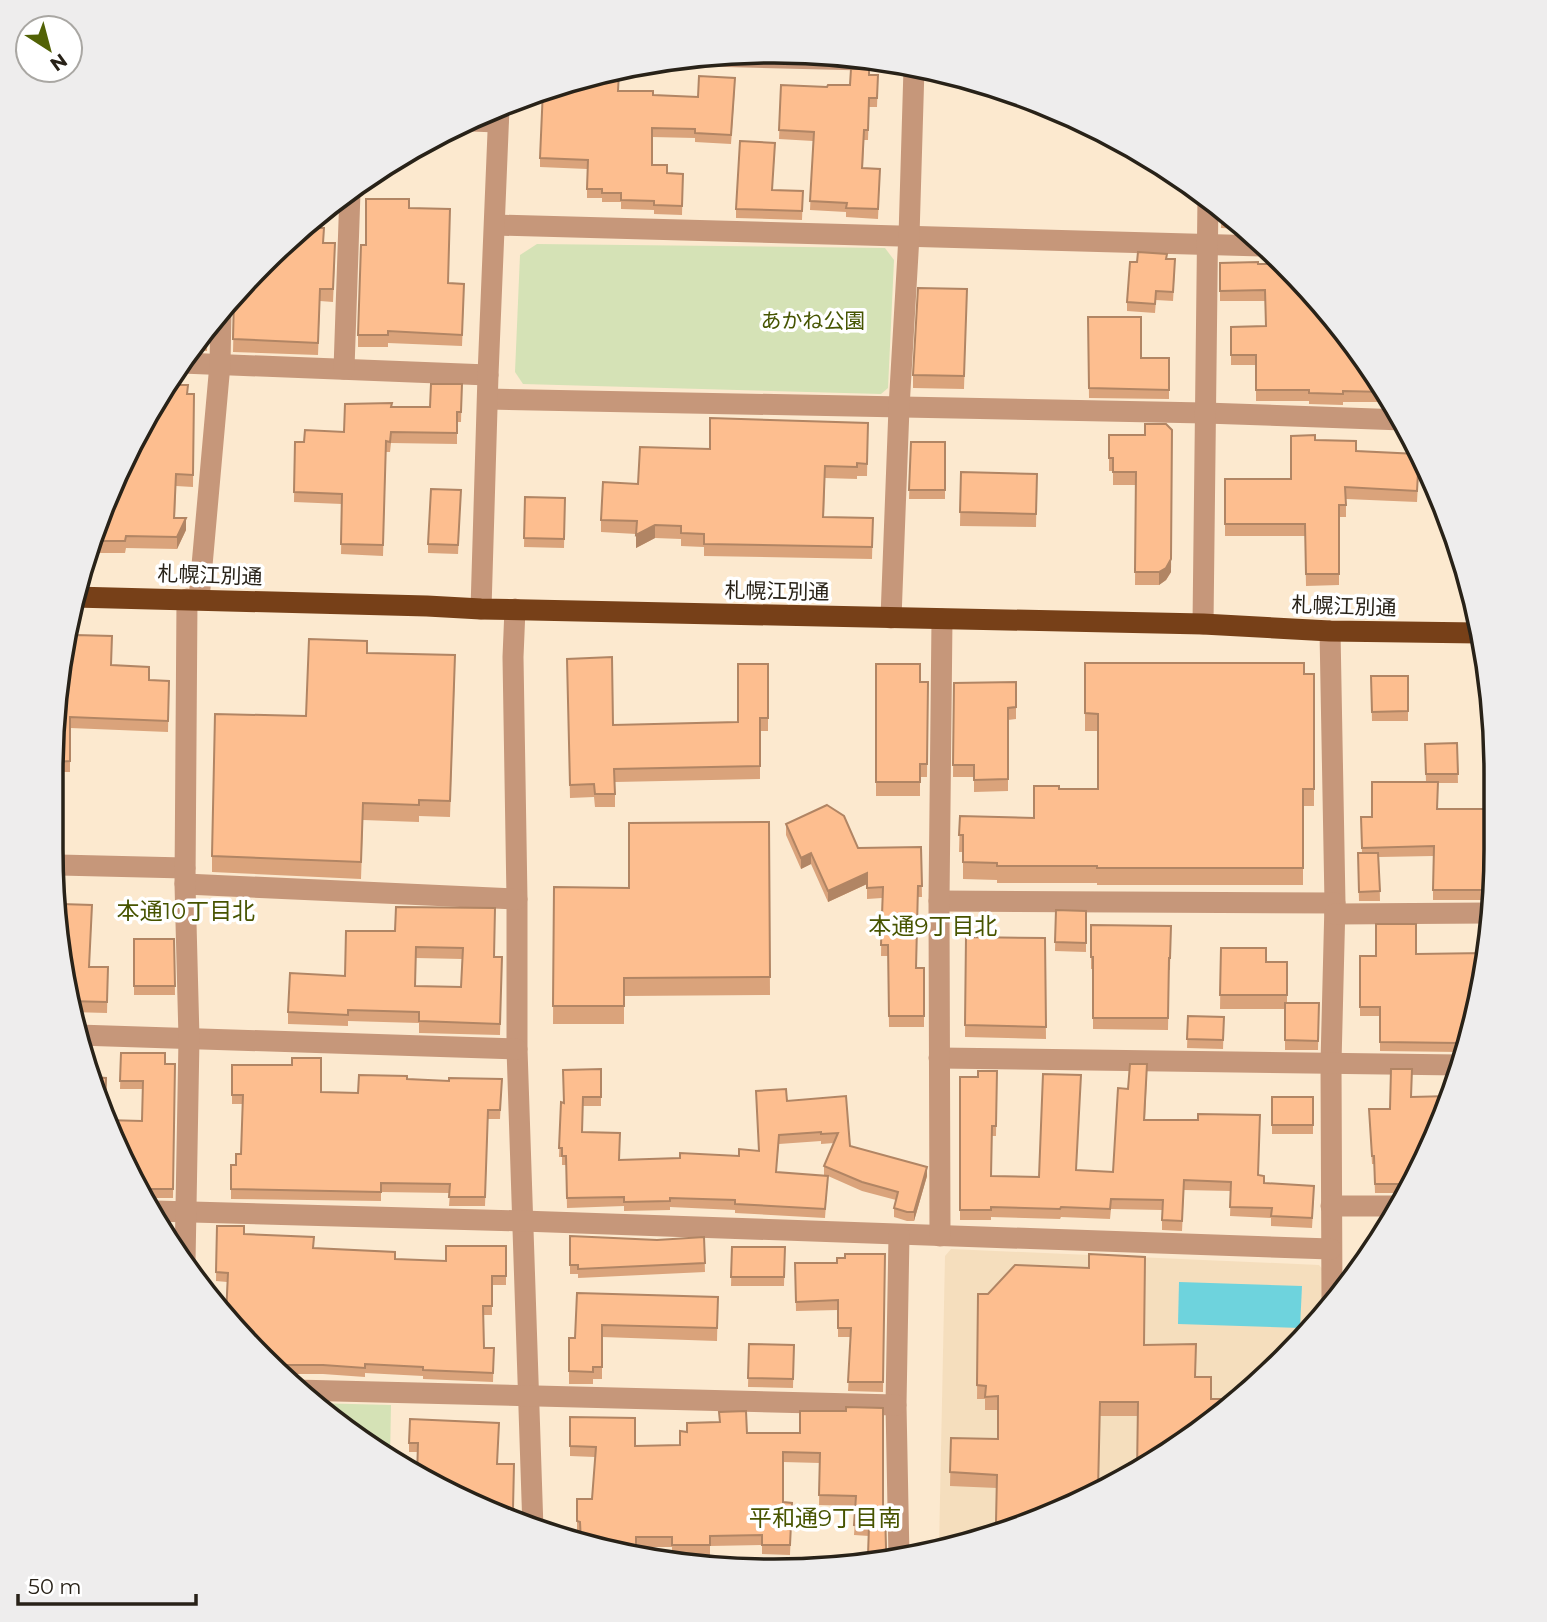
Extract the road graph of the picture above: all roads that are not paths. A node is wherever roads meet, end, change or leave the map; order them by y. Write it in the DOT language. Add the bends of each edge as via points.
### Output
graph roads {
  1 [pos="914,77"];
  2 [pos="499,118"];
  3 [pos="350,204"];
  4 [pos="1208,211"];
  5 [pos="495,225"];
  6 [pos="909,236"];
  7 [pos="1207,245"];
  8 [pos="1249,246"];
  9 [pos="221,328"];
  10 [pos="194,363"];
  11 [pos="220,364"];
  12 [pos="344,369"];
  13 [pos="488,375"];
  14 [pos="488,399"];
  15 [pos="899,408"];
  16 [pos="1205,413"];
  17 [pos="1390,420"];
  18 [pos="85,597"];
  19 [pos="193,599"];
  20 [pos="481,609"];
  21 [pos="515,609"];
  22 [pos="891,618"];
  23 [pos="942,618"];
  24 [pos="1203,624"];
  25 [pos="1330,631"];
  26 [pos="1470,633"];
  27 [pos="64,865"];
  28 [pos="185,876"];
  29 [pos="517,899"];
  30 [pos="939,901"];
  31 [pos="1335,908"];
  32 [pos="1480,913"];
  33 [pos="88,1035"];
  34 [pos="189,1038"];
  35 [pos="517,1049"];
  36 [pos="939,1058"];
  37 [pos="1331,1063"];
  38 [pos="1450,1065"];
  39 [pos="1331,1206"];
  40 [pos="1388,1206"];
  41 [pos="163,1211"];
  42 [pos="185,1212"];
  43 [pos="522,1221"];
  44 [pos="899,1235"];
  45 [pos="940,1236"];
  46 [pos="185,1246"];
  47 [pos="1331,1249"];
  48 [pos="1332,1288"];
  49 [pos="314,1390"];
  50 [pos="528,1395"];
  51 [pos="896,1405"];
  52 [pos="533,1516"];
  53 [pos="899,1547"];
  1 -- 6 [label="street"];
  2 -- 5 [label="street"];
  3 -- 12 [label="street"];
  4 -- 7 [label="street"];
  5 -- 6 [label="street"];
  5 -- 13 [label="street"];
  6 -- 7 [label="street"];
  6 -- 15 [label="street"];
  7 -- 8 [label="street"];
  7 -- 16 [label="street"];
  9 -- 11 [label="street"];
  10 -- 11 [label="street"];
  11 -- 12 [label="street"];
  11 -- 19 [label="street"];
  12 -- 13 [label="street"];
  13 -- 14 [label="street"];
  14 -- 15 [label="street"];
  14 -- 20 [label="street"];
  15 -- 16 [label="street"];
  15 -- 22 [label="street"];
  16 -- 17 [label="street"];
  16 -- 24 [label="street"];
  18 -- 19 [label="highway, 札幌江別通"];
  19 -- 20 [label="highway, 札幌江別通"];
  19 -- 28 [label="street"];
  20 -- 21 [label="highway, 札幌江別通"];
  21 -- 22 [label="highway, 札幌江別通"];
  21 -- 29 [label="street"];
  22 -- 23 [label="highway, 札幌江別通"];
  23 -- 24 [label="highway, 札幌江別通"];
  23 -- 30 [label="street"];
  24 -- 25 [label="highway, 札幌江別通"];
  25 -- 26 [label="highway, 札幌江別通"];
  25 -- 31 [label="street"];
  27 -- 28 [label="street"];
  28 -- 29 [label="street"];
  28 -- 34 [label="street"];
  29 -- 35 [label="street"];
  30 -- 31 [label="street"];
  30 -- 36 [label="street"];
  31 -- 32 [label="street"];
  31 -- 37 [label="street"];
  33 -- 34 [label="street"];
  34 -- 35 [label="street"];
  34 -- 42 [label="street"];
  35 -- 43 [label="street"];
  36 -- 37 [label="street"];
  36 -- 45 [label="street"];
  37 -- 38 [label="street"];
  37 -- 39 [label="street"];
  39 -- 40 [label="street"];
  39 -- 47 [label="street"];
  41 -- 42 [label="street"];
  42 -- 43 [label="street"];
  42 -- 46 [label="street"];
  43 -- 44 [label="street"];
  43 -- 50 [label="street"];
  44 -- 45 [label="street"];
  44 -- 51 [label="street"];
  45 -- 47 [label="street"];
  47 -- 48 [label="street"];
  49 -- 50 [label="street"];
  50 -- 51 [label="street"];
  50 -- 52 [label="street"];
  51 -- 53 [label="street"];
}
